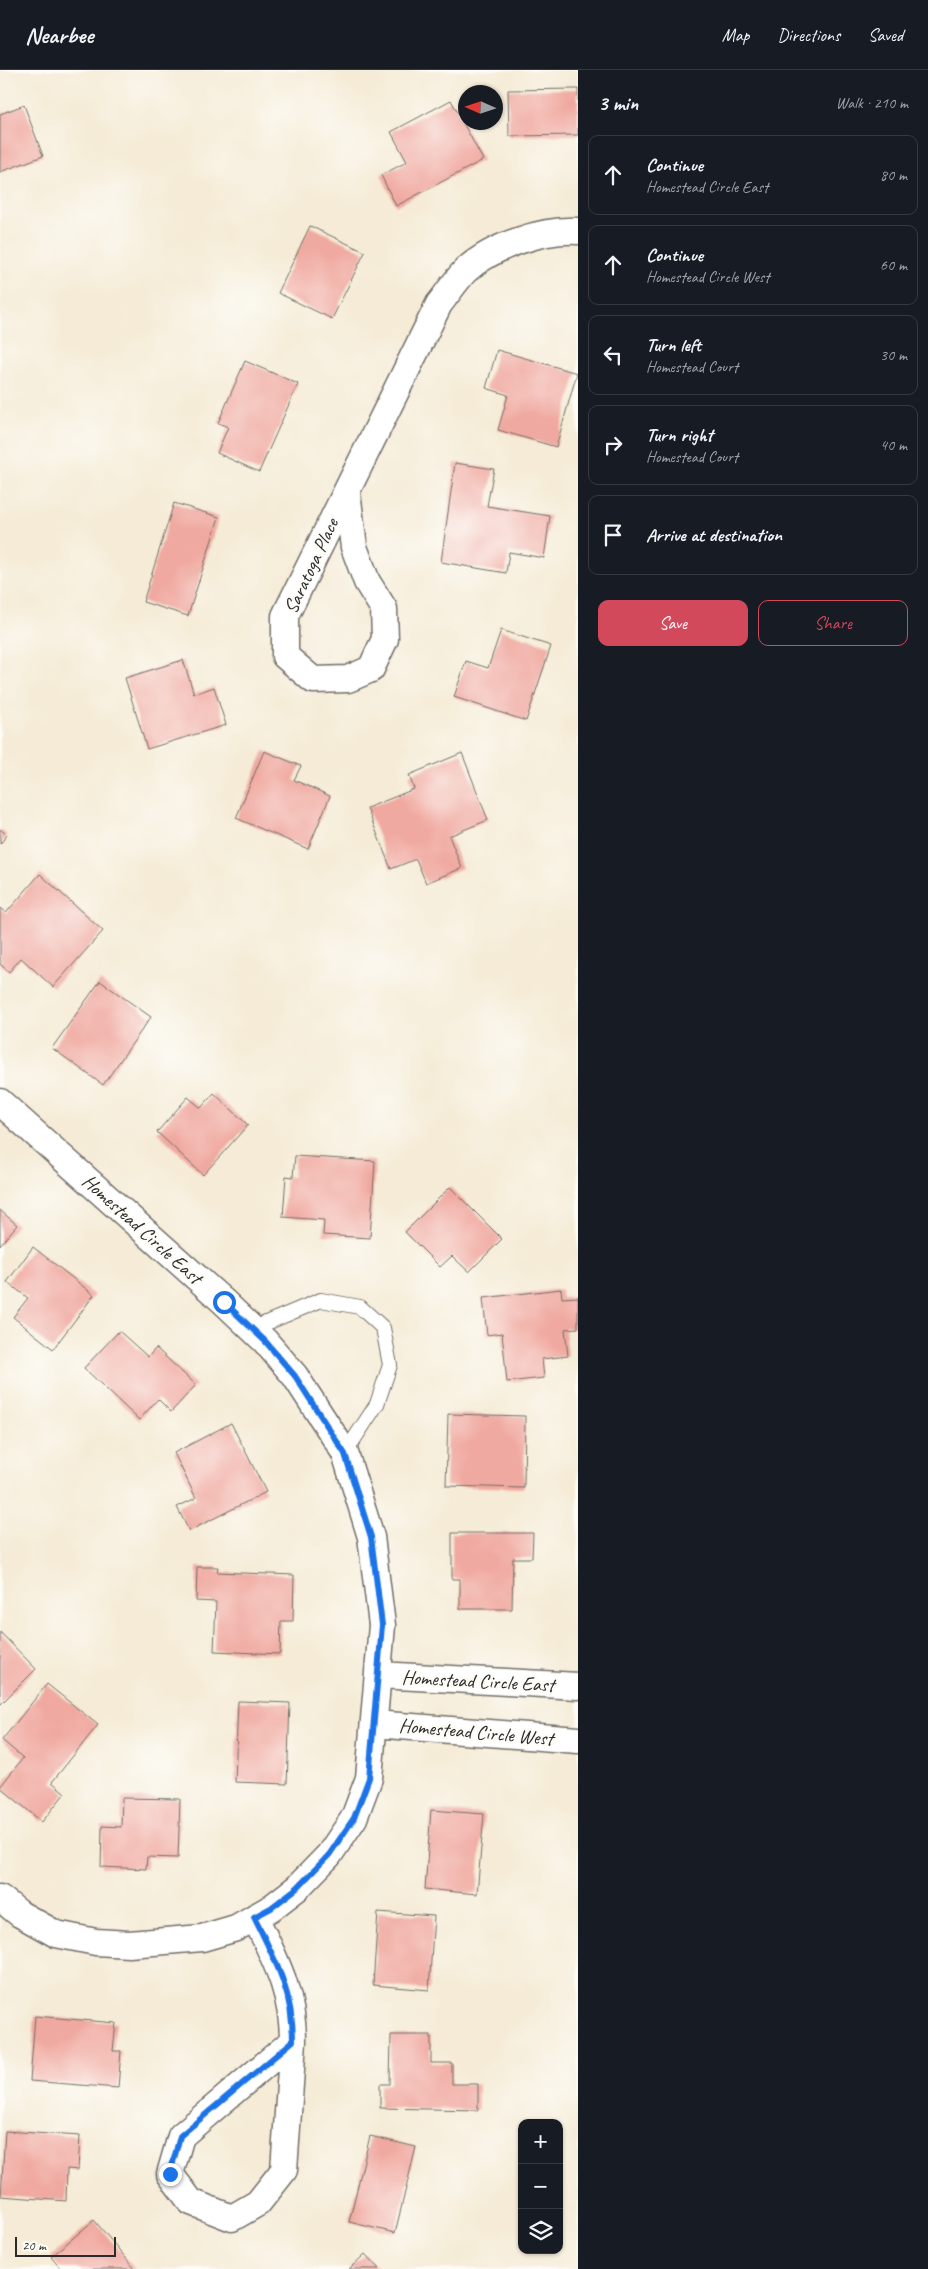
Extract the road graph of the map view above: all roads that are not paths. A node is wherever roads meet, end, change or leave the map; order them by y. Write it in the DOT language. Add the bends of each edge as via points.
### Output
graph roads {
  1 [pos="578,231"];
  2 [pos="347,492"];
  3 [pos="0,1102"];
  4 [pos="252,1329"];
  5 [pos="345,1454"];
  6 [pos="379,1675"];
  7 [pos="578,1686"];
  8 [pos="374,1724"];
  9 [pos="578,1740"];
  10 [pos="0,1898"];
  11 [pos="254,1917"];
  12 [pos="293,2041"];
  1 -- 2 [label="street, Saratoga Place" via="534,236 498,250 466,270 439,304"];
  2 -- 2 [label="street, Saratoga Place" via="285,616 284,656 313,680 348,679 371,669 384,639 384,609 367,582 354,547"];
  3 -- 4 [label="street, Homestead Circle East"];
  4 -- 5 [label="street, Homestead Circle East" via="295,1376"];
  4 -- 5 [label="lane" via="321,1300 360,1307 383,1328 390,1365 377,1404"];
  5 -- 6 [label="street, Homestead Circle East" via="371,1537 378,1580 382,1625"];
  6 -- 7 [label="street, Homestead Circle East"];
  6 -- 8 [label="street, Homestead Circle West"];
  8 -- 9 [label="street, Homestead Circle West"];
  8 -- 11 [label="street, Homestead Circle West" via="369,1778 354,1818 329,1855 297,1888"];
  10 -- 11 [label="street, Homestead Circle West" via="20,1914 56,1934 96,1942 129,1944 202,1938 236,1928"];
  11 -- 12 [label="street" via="290,2000"];
  12 -- 12 [label="street" via="180,2136 170,2174 191,2202 232,2218 258,2203 284,2170"];
}
